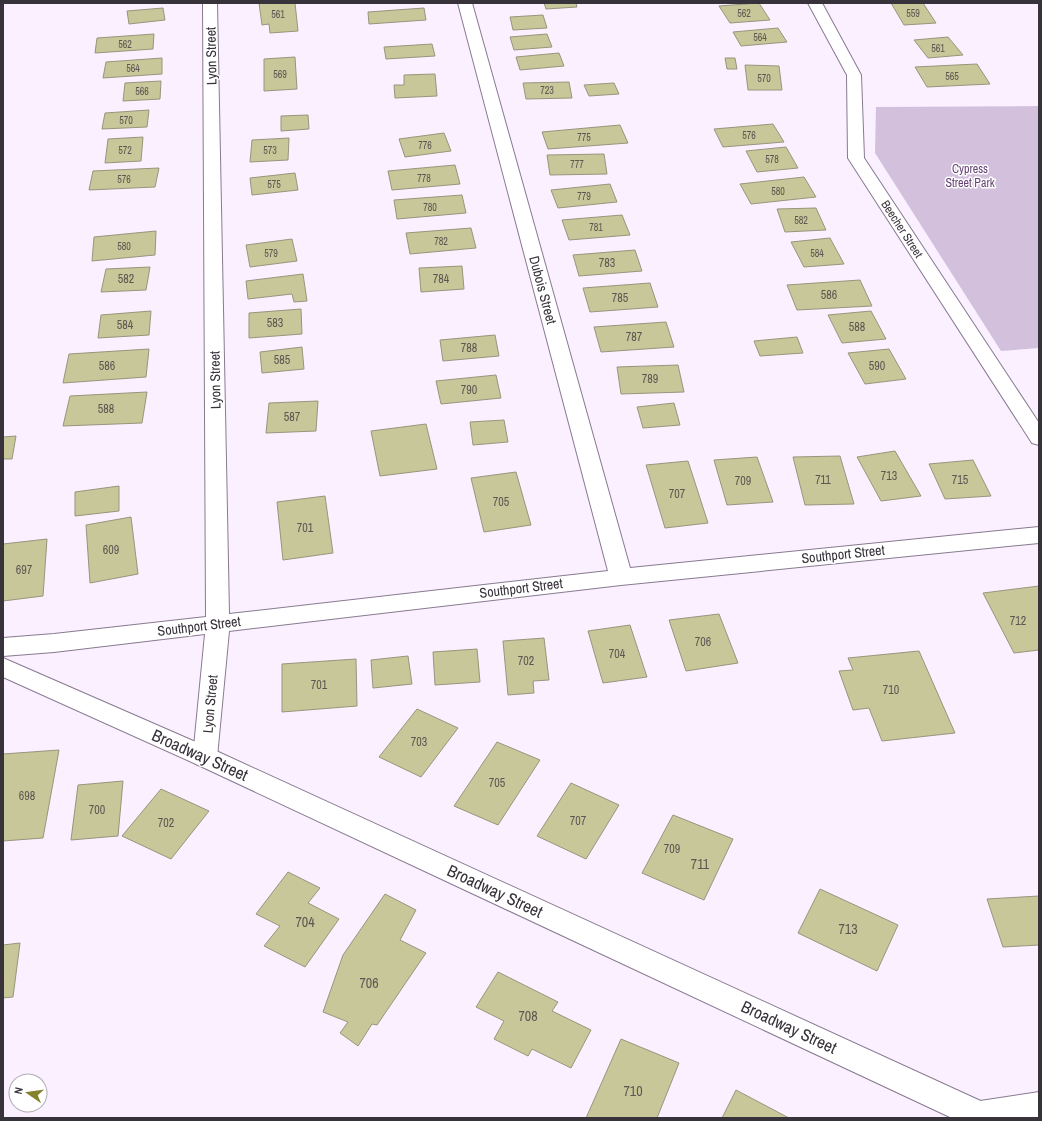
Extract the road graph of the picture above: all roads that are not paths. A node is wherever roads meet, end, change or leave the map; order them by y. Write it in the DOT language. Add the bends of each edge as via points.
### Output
graph roads {
  1 [pos="210,3"];
  2 [pos="465,3"];
  3 [pos="814,3"];
  4 [pos="1039,438"];
  5 [pos="1039,535"];
  6 [pos="621,576"];
  7 [pos="218,624"];
  8 [pos="3,647"];
  9 [pos="3,667"];
  10 [pos="205,757"];
  11 [pos="1039,1107"];
  12 [pos="983,1117"];
  1 -- 7 [label="street, Lyon Street"];
  2 -- 6 [label="street, Dubois Street"];
  3 -- 4 [label="street, Beecher Street" via="854,75 856,158"];
  5 -- 6 [label="street, Southport Street"];
  6 -- 7 [label="street, Southport Street"];
  7 -- 8 [label="street, Southport Street"];
  7 -- 10 [label="street, Lyon Street"];
  9 -- 10 [label="street, Broadway Street"];
  10 -- 12 [label="street, Broadway Street"];
  11 -- 12 [label="street"];
}
